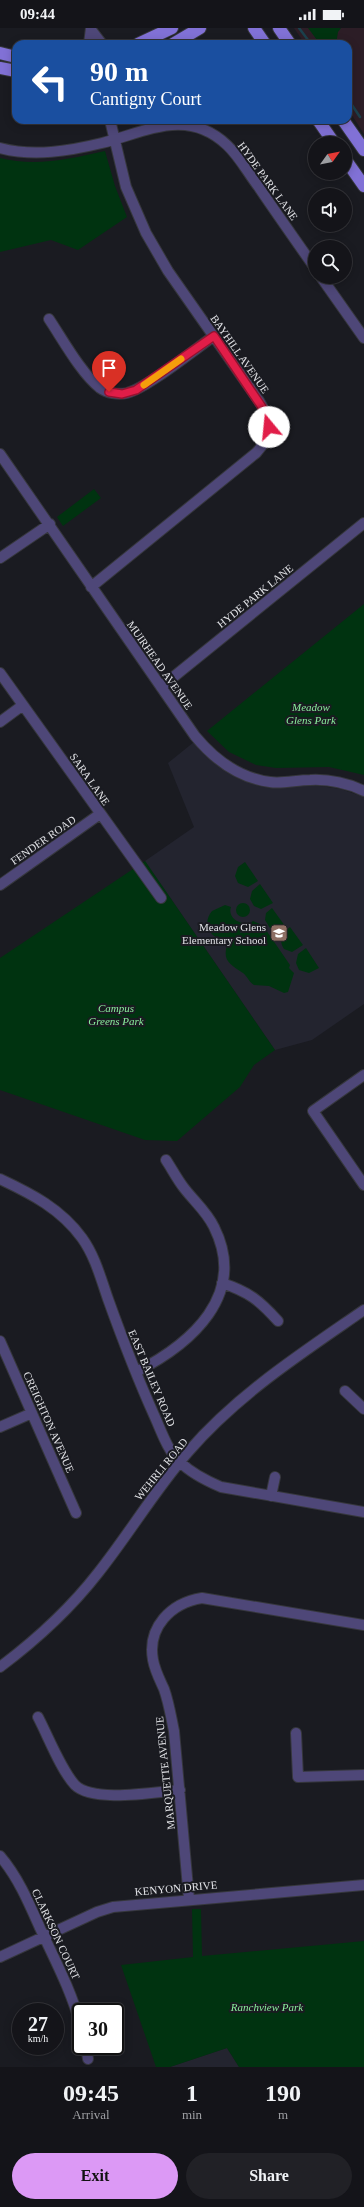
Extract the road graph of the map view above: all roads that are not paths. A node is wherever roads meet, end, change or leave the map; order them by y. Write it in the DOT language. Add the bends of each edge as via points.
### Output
graph roads {
  1 [pos="172,28"];
  2 [pos="200,28"];
  3 [pos="254,28"];
  4 [pos="278,28"];
  5 [pos="92,30"];
  6 [pos="90,40"];
  7 [pos="99,40"];
  8 [pos="146,40"];
  9 [pos="180,40"];
  10 [pos="262,40"];
  11 [pos="287,40"];
  12 [pos="0,53"];
  13 [pos="12,56"];
  14 [pos="0,68"];
  15 [pos="12,70"];
  16 [pos="111,124"];
  17 [pos="321,124"];
  18 [pos="346,124"];
  19 [pos="329,136"];
  20 [pos="114,139"];
  21 [pos="0,148"];
  22 [pos="364,150"];
  23 [pos="352,169"];
  24 [pos="364,186"];
  25 [pos="308,258"];
  26 [pos="326,284"];
  27 [pos="49,319"];
  28 [pos="214,336"];
  29 [pos="364,338"];
  30 [pos="269,431"];
  31 [pos="282,432"];
  32 [pos="0,454"];
  33 [pos="364,523"];
  34 [pos="50,524"];
  35 [pos="0,558"];
  36 [pos="91,587"];
  37 [pos="0,673"];
  38 [pos="161,687"];
  39 [pos="23,705"];
  40 [pos="0,722"];
  41 [pos="364,791"];
  42 [pos="100,814"];
  43 [pos="0,885"];
  44 [pos="161,898"];
  45 [pos="364,1075"];
  46 [pos="166,1160"];
  47 [pos="0,1179"];
  48 [pos="364,1184"];
  49 [pos="222,1283"];
  50 [pos="364,1310"];
  51 [pos="278,1321"];
  52 [pos="0,1341"];
  53 [pos="136,1372"];
  54 [pos="345,1391"];
  55 [pos="364,1409"];
  56 [pos="32,1413"];
  57 [pos="0,1427"];
  58 [pos="180,1462"];
  59 [pos="274,1477"];
  60 [pos="271,1496"];
  61 [pos="364,1512"];
  62 [pos="76,1514"];
  63 [pos="364,1625"];
  64 [pos="0,1668"];
  65 [pos="38,1717"];
  66 [pos="296,1733"];
  67 [pos="364,1775"];
  68 [pos="180,1790"];
  69 [pos="0,1856"];
  70 [pos="364,1885"];
  71 [pos="189,1899"];
  72 [pos="44,1936"];
  73 [pos="0,1957"];
  74 [pos="72,2003"];
  75 [pos="87,2055"];
  76 [pos="88,2059"];
  1 -- 8 [label="main road"];
  2 -- 9 [label="main road"];
  3 -- 10 [label="main road"];
  4 -- 11 [label="main road"];
  5 -- 6 [label="street"];
  5 -- 7 [label="street"];
  12 -- 13 [label="main road"];
  14 -- 15 [label="main road"];
  16 -- 20 [label="street, BAYHILL AVENUE"];
  17 -- 19 [label="main road"];
  18 -- 22 [label="main road"];
  20 -- 21 [label="street, HYDE PARK LANE" via="50,152 24,152"];
  20 -- 25 [label="street, HYDE PARK LANE" via="160,125 177,124 196,127 212,134 232,149"];
  20 -- 28 [label="street, BAYHILL AVENUE" via="126,187 146,233 168,271"];
  23 -- 24 [label="main road"];
  26 -- 29 [label="street"];
  27 -- 28 [label="street" via="92,379 114,398 139,388"];
  28 -- 30 [label="street, BAYHILL AVENUE" via="266,413"];
  30 -- 31 [label="street"];
  30 -- 36 [label="street" via="256,453"];
  32 -- 34 [label="street, MUIRHEAD AVENUE"];
  33 -- 38 [label="street, HYDE PARK LANE"];
  34 -- 35 [label="street"];
  34 -- 36 [label="street, MUIRHEAD AVENUE"];
  36 -- 38 [label="street, MUIRHEAD AVENUE"];
  37 -- 39 [label="street, SARA LANE"];
  38 -- 41 [label="street, MUIRHEAD AVENUE" via="203,745 232,769 270,782 327,780 351,785"];
  39 -- 40 [label="street"];
  39 -- 42 [label="street, SARA LANE"];
  42 -- 43 [label="street, FENDER ROAD"];
  42 -- 44 [label="street, SARA LANE"];
  45 -- 48 [label="street" via="313,1111"];
  46 -- 49 [label="street" via="213,1226 222,1251"];
  47 -- 53 [label="street, EAST BAILEY ROAD" via="41,1199 72,1226 83,1240 99,1273"];
  49 -- 51 [label="street" via="255,1297"];
  49 -- 53 [label="street" via="210,1312 191,1336 170,1354"];
  50 -- 58 [label="street, WEHRLI ROAD" via="227,1411"];
  52 -- 56 [label="street, CREIGHTON AVENUE"];
  53 -- 58 [label="street, EAST BAILEY ROAD" via="164,1438"];
  54 -- 55 [label="street"];
  56 -- 57 [label="street"];
  56 -- 62 [label="street, CREIGHTON AVENUE"];
  58 -- 60 [label="street, EAST BAILEY ROAD" via="211,1483"];
  58 -- 64 [label="street, WEHRLI ROAD" via="86,1588 32,1641"];
  59 -- 60 [label="street"];
  60 -- 61 [label="street, EAST BAILEY ROAD"];
  63 -- 68 [label="street, MARQUETTE AVENUE" via="211,1599 186,1601 176,1606 165,1616 156,1630 152,1654 170,1709"];
  65 -- 68 [label="street" via="70,1778 82,1790 102,1796"];
  66 -- 67 [label="street" via="298,1777"];
  68 -- 71 [label="street, MARQUETTE AVENUE"];
  69 -- 72 [label="street, CLARKSON COURT" via="20,1884"];
  70 -- 71 [label="street, KENYON DRIVE"];
  71 -- 72 [label="street, KENYON DRIVE" via="113,1907"];
  72 -- 73 [label="street, KENYON DRIVE"];
  72 -- 74 [label="street, CLARKSON COURT"];
  75 -- 76 [label="street"];
}
